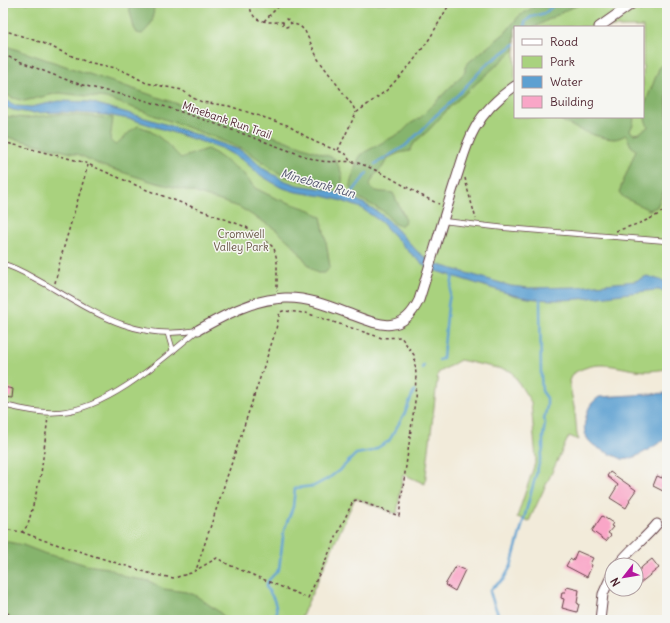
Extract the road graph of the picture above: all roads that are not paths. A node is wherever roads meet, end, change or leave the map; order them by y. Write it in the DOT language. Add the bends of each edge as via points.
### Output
graph roads {
  1 [pos="634,3"];
  2 [pos="600,26"];
  3 [pos="514,87"];
  4 [pos="443,221"];
  5 [pos="667,241"];
  6 [pos="3,264"];
  7 [pos="198,330"];
  8 [pos="168,334"];
  9 [pos="173,351"];
  10 [pos="3,405"];
  11 [pos="657,524"];
  12 [pos="625,557"];
  13 [pos="604,592"];
  14 [pos="600,620"];
  1 -- 2 [label="street"];
  3 -- 4 [label="street" via="489,108 475,128"];
  4 -- 5 [label="lane"];
  4 -- 7 [label="street" via="419,300 406,318 382,325 318,303 286,298 236,309"];
  6 -- 8 [label="lane" via="25,273 109,320"];
  7 -- 8 [label="lane"];
  7 -- 9 [label="lane"];
  8 -- 9 [label="lane"];
  9 -- 10 [label="lane" via="122,389 81,408 49,413"];
  11 -- 12 [label="street"];
  13 -- 14 [label="street"];
}
